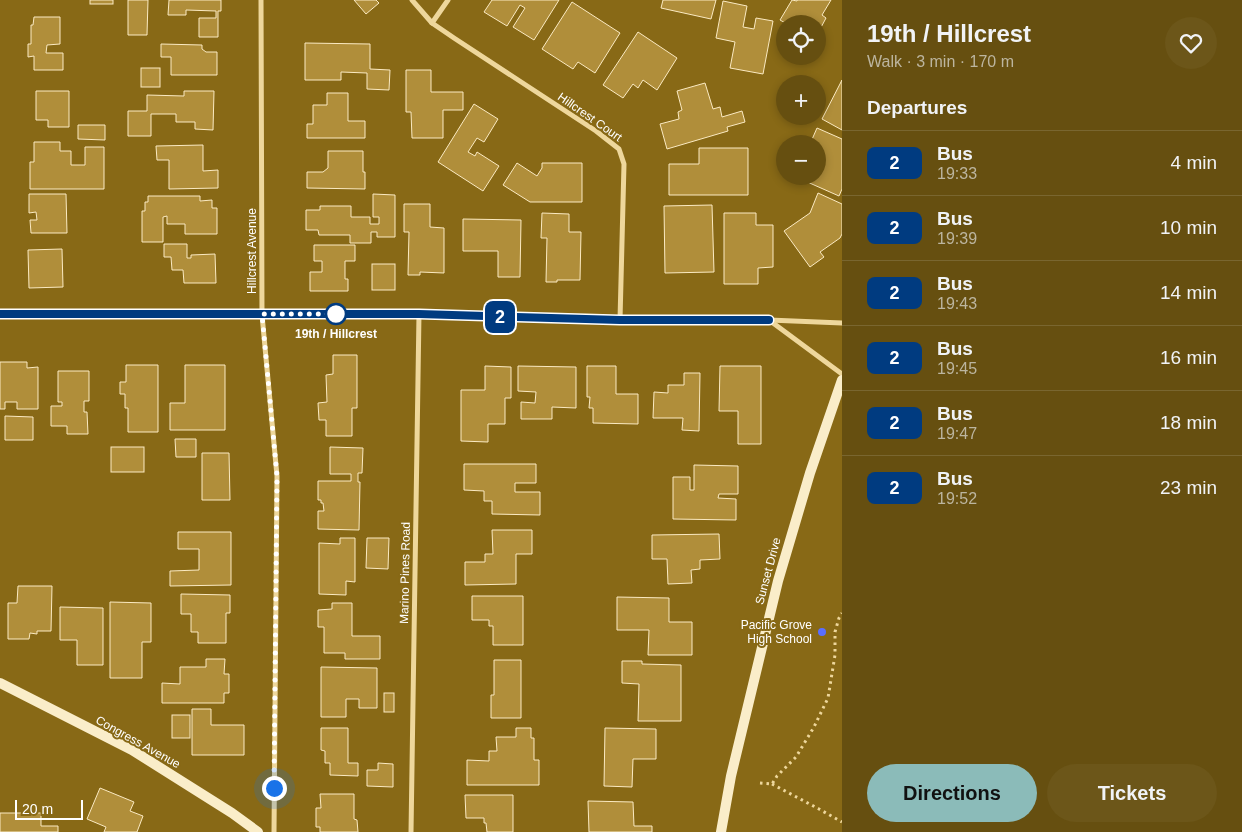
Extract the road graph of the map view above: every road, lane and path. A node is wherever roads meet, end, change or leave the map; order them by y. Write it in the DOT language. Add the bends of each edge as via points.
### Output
graph roads {
  1 [pos="261,0"];
  2 [pos="412,0"];
  3 [pos="448,0"];
  4 [pos="432,23"];
  5 [pos="0,314"];
  6 [pos="262,314"];
  7 [pos="419,314"];
  8 [pos="620,320"];
  9 [pos="769,320"];
  10 [pos="842,323"];
  11 [pos="842,374"];
  12 [pos="842,380"];
  13 [pos="842,613"];
  14 [pos="0,684"];
  15 [pos="760,783"];
  16 [pos="772,784"];
  17 [pos="842,822"];
  18 [pos="258,832"];
  19 [pos="274,832"];
  20 [pos="411,832"];
  21 [pos="722,832"];
  1 -- 6 [label="street, Hillcrest Avenue"];
  2 -- 4 [label="street, Hillcrest Court"];
  3 -- 4 [label="street"];
  4 -- 8 [label="street, Hillcrest Court" via="620,149 624,164"];
  5 -- 6 [label="street"];
  6 -- 7 [label="street"];
  6 -- 19 [label="street, Hillcrest Avenue" via="277,476"];
  7 -- 8 [label="street"];
  7 -- 20 [label="street, Marino Pines Road"];
  8 -- 9 [label="street"];
  9 -- 10 [label="street"];
  9 -- 11 [label="street"];
  12 -- 21 [label="main road, Sunset Drive" via="778,581 731,776"];
  13 -- 16 [label="path" via="835,632 828,698 796,757"];
  14 -- 18 [label="main road, Congress Avenue" via="132,750"];
  15 -- 16 [label="path"];
  16 -- 17 [label="path"];
}
